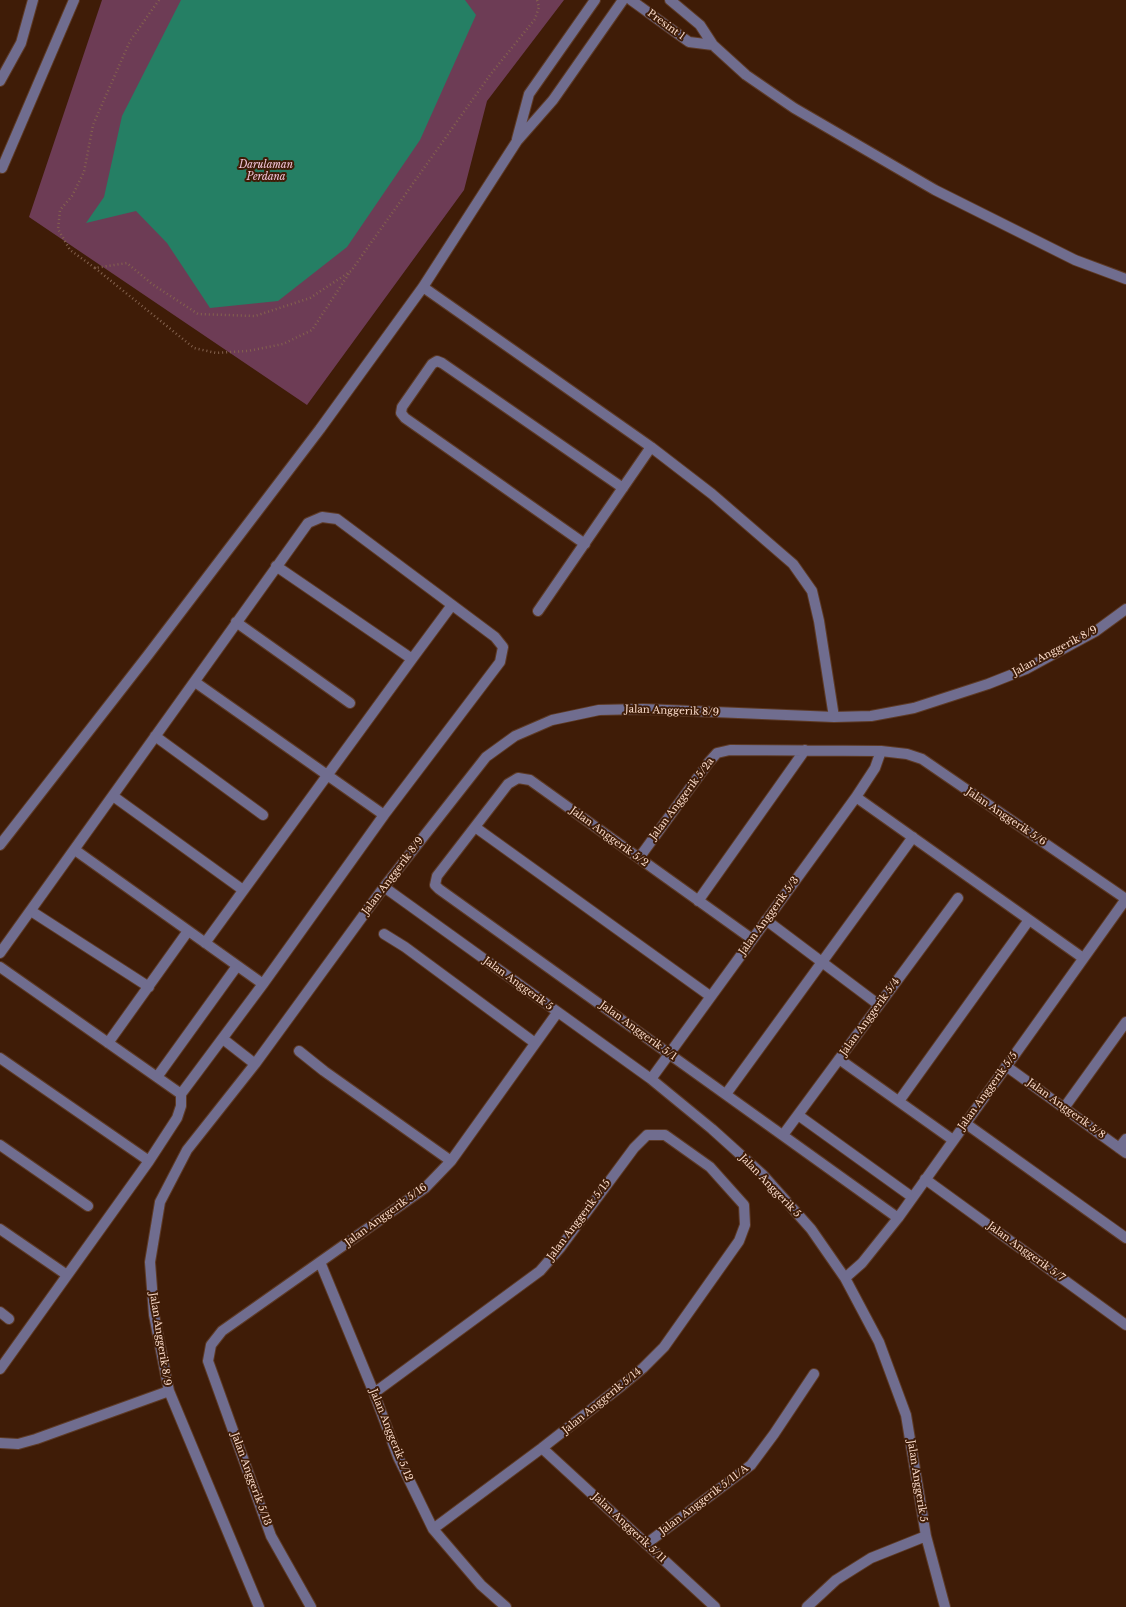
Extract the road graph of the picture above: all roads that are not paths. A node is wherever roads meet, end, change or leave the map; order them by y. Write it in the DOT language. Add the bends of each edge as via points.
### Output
graph roads {
  1 [pos="32,0"];
  2 [pos="74,0"];
  3 [pos="588,0"];
  4 [pos="595,0"];
  5 [pos="623,0"];
  6 [pos="631,0"];
  7 [pos="670,0"];
  8 [pos="586,13"];
  9 [pos="713,44"];
  10 [pos="0,81"];
  11 [pos="517,141"];
  12 [pos="2,168"];
  13 [pos="1126,279"];
  14 [pos="423,287"];
  15 [pos="651,447"];
  16 [pos="623,488"];
  17 [pos="585,544"];
  18 [pos="276,566"];
  19 [pos="452,605"];
  20 [pos="1126,609"];
  21 [pos="538,611"];
  22 [pos="236,622"];
  23 [pos="412,659"];
  24 [pos="195,682"];
  25 [pos="350,703"];
  26 [pos="834,717"];
  27 [pos="155,736"];
  28 [pos="805,750"];
  29 [pos="881,751"];
  30 [pos="327,776"];
  31 [pos="113,796"];
  32 [pos="856,797"];
  33 [pos="263,815"];
  34 [pos="384,815"];
  35 [pos="475,828"];
  36 [pos="913,837"];
  37 [pos="0,845"];
  38 [pos="75,850"];
  39 [pos="638,858"];
  40 [pos="384,887"];
  41 [pos="243,890"];
  42 [pos="958,898"];
  43 [pos="1126,899"];
  44 [pos="698,901"];
  45 [pos="31,911"];
  46 [pos="766,920"];
  47 [pos="1029,920"];
  48 [pos="188,931"];
  49 [pos="384,934"];
  50 [pos="752,939"];
  51 [pos="205,942"];
  52 [pos="0,953"];
  53 [pos="1083,958"];
  54 [pos="821,961"];
  55 [pos="237,966"];
  56 [pos="0,967"];
  57 [pos="263,984"];
  58 [pos="149,987"];
  59 [pos="710,996"];
  60 [pos="879,1005"];
  61 [pos="557,1013"];
  62 [pos="1126,1022"];
  63 [pos="223,1039"];
  64 [pos="108,1043"];
  65 [pos="535,1043"];
  66 [pos="299,1051"];
  67 [pos="669,1054"];
  68 [pos="0,1058"];
  69 [pos="840,1059"];
  70 [pos="255,1064"];
  71 [pos="1006,1066"];
  72 [pos="157,1077"];
  73 [pos="650,1078"];
  74 [pos="181,1094"];
  75 [pos="726,1094"];
  76 [pos="899,1101"];
  77 [pos="1064,1108"];
  78 [pos="798,1115"];
  79 [pos="965,1123"];
  80 [pos="783,1135"];
  81 [pos="1126,1139"];
  82 [pos="953,1140"];
  83 [pos="0,1144"];
  84 [pos="1123,1150"];
  85 [pos="149,1161"];
  86 [pos="451,1161"];
  87 [pos="926,1179"];
  88 [pos="912,1197"];
  89 [pos="88,1206"];
  90 [pos="898,1218"];
  91 [pos="0,1229"];
  92 [pos="1126,1238"];
  93 [pos="739,1241"];
  94 [pos="320,1262"];
  95 [pos="67,1275"];
  96 [pos="845,1278"];
  97 [pos="0,1312"];
  98 [pos="9,1318"];
  99 [pos="1126,1325"];
  100 [pos="211,1345"];
  101 [pos="0,1369"];
  102 [pos="814,1374"];
  103 [pos="169,1391"];
  104 [pos="374,1393"];
  105 [pos="0,1443"];
  106 [pos="542,1448"];
  107 [pos="433,1529"];
  108 [pos="926,1536"];
  109 [pos="646,1544"];
  110 [pos="259,1607"];
  111 [pos="312,1607"];
  112 [pos="506,1607"];
  113 [pos="715,1607"];
  114 [pos="807,1607"];
  115 [pos="945,1607"];
  1 -- 10 [label="street" via="21,43"];
  2 -- 12 [label="street"];
  3 -- 8 [label="street"];
  4 -- 8 [label="street"];
  5 -- 11 [label="street" via="553,100"];
  6 -- 9 [label="street, Presint 1" via="689,42"];
  7 -- 9 [label="street, Presint 1" via="700,25"];
  8 -- 11 [label="street" via="528,94"];
  9 -- 13 [label="street" via="746,75 794,108 929,186 1075,260"];
  11 -- 14 [label="street"];
  14 -- 15 [label="street"];
  14 -- 37 [label="street" via="320,429"];
  15 -- 16 [label="street"];
  15 -- 26 [label="street" via="774,546 804,578 812,592 819,621"];
  16 -- 17 [label="street"];
  16 -- 17 [label="street" via="437,361 432,364 402,408 401,413 405,418"];
  17 -- 21 [label="street"];
  18 -- 19 [label="street" via="308,522 322,517 337,519"];
  18 -- 22 [label="street"];
  18 -- 23 [label="street"];
  19 -- 23 [label="street"];
  19 -- 34 [label="street" via="495,637 503,647 500,662"];
  20 -- 26 [label="street, Jalan Anggerik 8/9" via="1096,630 1026,669 988,684 914,708 871,716"];
  22 -- 24 [label="street"];
  22 -- 25 [label="street"];
  23 -- 30 [label="street"];
  24 -- 27 [label="street"];
  24 -- 30 [label="street"];
  26 -- 40 [label="street, Jalan Anggerik 8/9" via="643,709 599,710 552,720 515,736 486,757"];
  27 -- 31 [label="street"];
  27 -- 33 [label="street"];
  28 -- 29 [label="street, Jalan Anggerik 5/6"];
  28 -- 39 [label="street, Jalan Anggerik 5/2a" via="730,750 718,753"];
  28 -- 44 [label="street"];
  29 -- 32 [label="street, Jalan Anggerik 5/3"];
  29 -- 43 [label="street, Jalan Anggerik 5/6" via="907,754 922,759"];
  30 -- 34 [label="street"];
  30 -- 41 [label="street"];
  31 -- 38 [label="street"];
  31 -- 41 [label="street"];
  32 -- 36 [label="street"];
  32 -- 46 [label="street, Jalan Anggerik 5/3"];
  34 -- 57 [label="street"];
  35 -- 39 [label="street, Jalan Anggerik 5/2" via="508,784 518,778 530,780"];
  35 -- 59 [label="street"];
  35 -- 67 [label="street, Jalan Anggerik 5/1" via="437,876 436,885 439,889"];
  36 -- 47 [label="street"];
  36 -- 54 [label="street"];
  38 -- 45 [label="street"];
  38 -- 48 [label="street"];
  39 -- 44 [label="street, Jalan Anggerik 5/2"];
  40 -- 61 [label="street, Jalan Anggerik 5"];
  40 -- 70 [label="street, Jalan Anggerik 8/9"];
  41 -- 51 [label="street"];
  42 -- 60 [label="street, Jalan Anggerik 5/4"];
  43 -- 53 [label="street, Jalan Anggerik 5/5"];
  44 -- 50 [label="street, Jalan Anggerik 5/2"];
  45 -- 52 [label="street"];
  45 -- 58 [label="street"];
  46 -- 50 [label="street, Jalan Anggerik 5/3"];
  46 -- 54 [label="street"];
  47 -- 53 [label="street"];
  47 -- 76 [label="street"];
  48 -- 51 [label="street"];
  48 -- 58 [label="street"];
  49 -- 65 [label="street" via="406,947"];
  50 -- 59 [label="street, Jalan Anggerik 5/3"];
  51 -- 55 [label="street"];
  53 -- 71 [label="street, Jalan Anggerik 5/5"];
  54 -- 60 [label="street"];
  54 -- 75 [label="street"];
  55 -- 57 [label="street"];
  55 -- 72 [label="street"];
  56 -- 64 [label="street"];
  57 -- 63 [label="street"];
  58 -- 64 [label="street"];
  59 -- 67 [label="street, Jalan Anggerik 5/3"];
  60 -- 69 [label="street, Jalan Anggerik 5/4"];
  61 -- 65 [label="street, Jalan Anggerik 5/16"];
  61 -- 73 [label="street, Jalan Anggerik 5"];
  62 -- 77 [label="street"];
  63 -- 70 [label="street"];
  63 -- 74 [label="street"];
  64 -- 72 [label="street"];
  65 -- 86 [label="street, Jalan Anggerik 5/16"];
  66 -- 86 [label="street"];
  67 -- 73 [label="street, Jalan Anggerik 5/3"];
  67 -- 75 [label="street, Jalan Anggerik 5/1"];
  68 -- 85 [label="street"];
  69 -- 76 [label="street"];
  69 -- 78 [label="street, Jalan Anggerik 5/4"];
  70 -- 103 [label="street, Jalan Anggerik 8/9" via="187,1150 160,1202 150,1262 154,1315"];
  71 -- 77 [label="street, Jalan Anggerik 5/8"];
  71 -- 79 [label="street, Jalan Anggerik 5/5"];
  72 -- 74 [label="street"];
  73 -- 96 [label="street, Jalan Anggerik 5" via="763,1175 811,1229"];
  74 -- 85 [label="street" via="177,1118"];
  75 -- 80 [label="street, Jalan Anggerik 5/1"];
  76 -- 82 [label="street"];
  77 -- 84 [label="street, Jalan Anggerik 5/8"];
  78 -- 80 [label="street, Jalan Anggerik 5/4"];
  78 -- 88 [label="street"];
  79 -- 82 [label="street, Jalan Anggerik 5/5"];
  79 -- 92 [label="street"];
  80 -- 90 [label="street, Jalan Anggerik 5/1"];
  81 -- 84 [label="street"];
  82 -- 87 [label="street, Jalan Anggerik 5/5"];
  83 -- 89 [label="street"];
  85 -- 95 [label="street"];
  86 -- 94 [label="street, Jalan Anggerik 5/16" via="425,1188"];
  87 -- 88 [label="street, Jalan Anggerik 5/5"];
  87 -- 99 [label="street, Jalan Anggerik 5/7"];
  88 -- 90 [label="street, Jalan Anggerik 5/5"];
  90 -- 96 [label="street, Jalan Anggerik 5/5" via="862,1263"];
  91 -- 95 [label="street"];
  93 -- 104 [label="street, Jalan Anggerik 5/15" via="745,1225 744,1204 710,1167 665,1135 647,1136 634,1148 540,1271"];
  93 -- 106 [label="street, Jalan Anggerik 5/14" via="664,1347 620,1388"];
  94 -- 100 [label="street, Jalan Anggerik 5/16" via="222,1331"];
  94 -- 104 [label="street, Jalan Anggerik 5/12"];
  95 -- 101 [label="street"];
  96 -- 108 [label="street, Jalan Anggerik 5" via="879,1342 906,1414"];
  97 -- 98 [label="street"];
  100 -- 111 [label="street, Jalan Anggerik 5/13" via="208,1361 271,1536"];
  102 -- 109 [label="street, Jalan Anggerik 5/11/A" via="751,1465"];
  103 -- 105 [label="street" via="36,1439 18,1444"];
  103 -- 110 [label="street, Jalan Anggerik 8/9"];
  104 -- 107 [label="street, Jalan Anggerik 5/12" via="398,1457"];
  106 -- 107 [label="street, Jalan Anggerik 5/14"];
  106 -- 109 [label="street, Jalan Anggerik 5/11"];
  107 -- 112 [label="street, Jalan Anggerik 5/12" via="482,1585"];
  108 -- 114 [label="street" via="871,1558 836,1580"];
  108 -- 115 [label="street, Jalan Anggerik 5"];
  109 -- 113 [label="street, Jalan Anggerik 5/11"];
}
